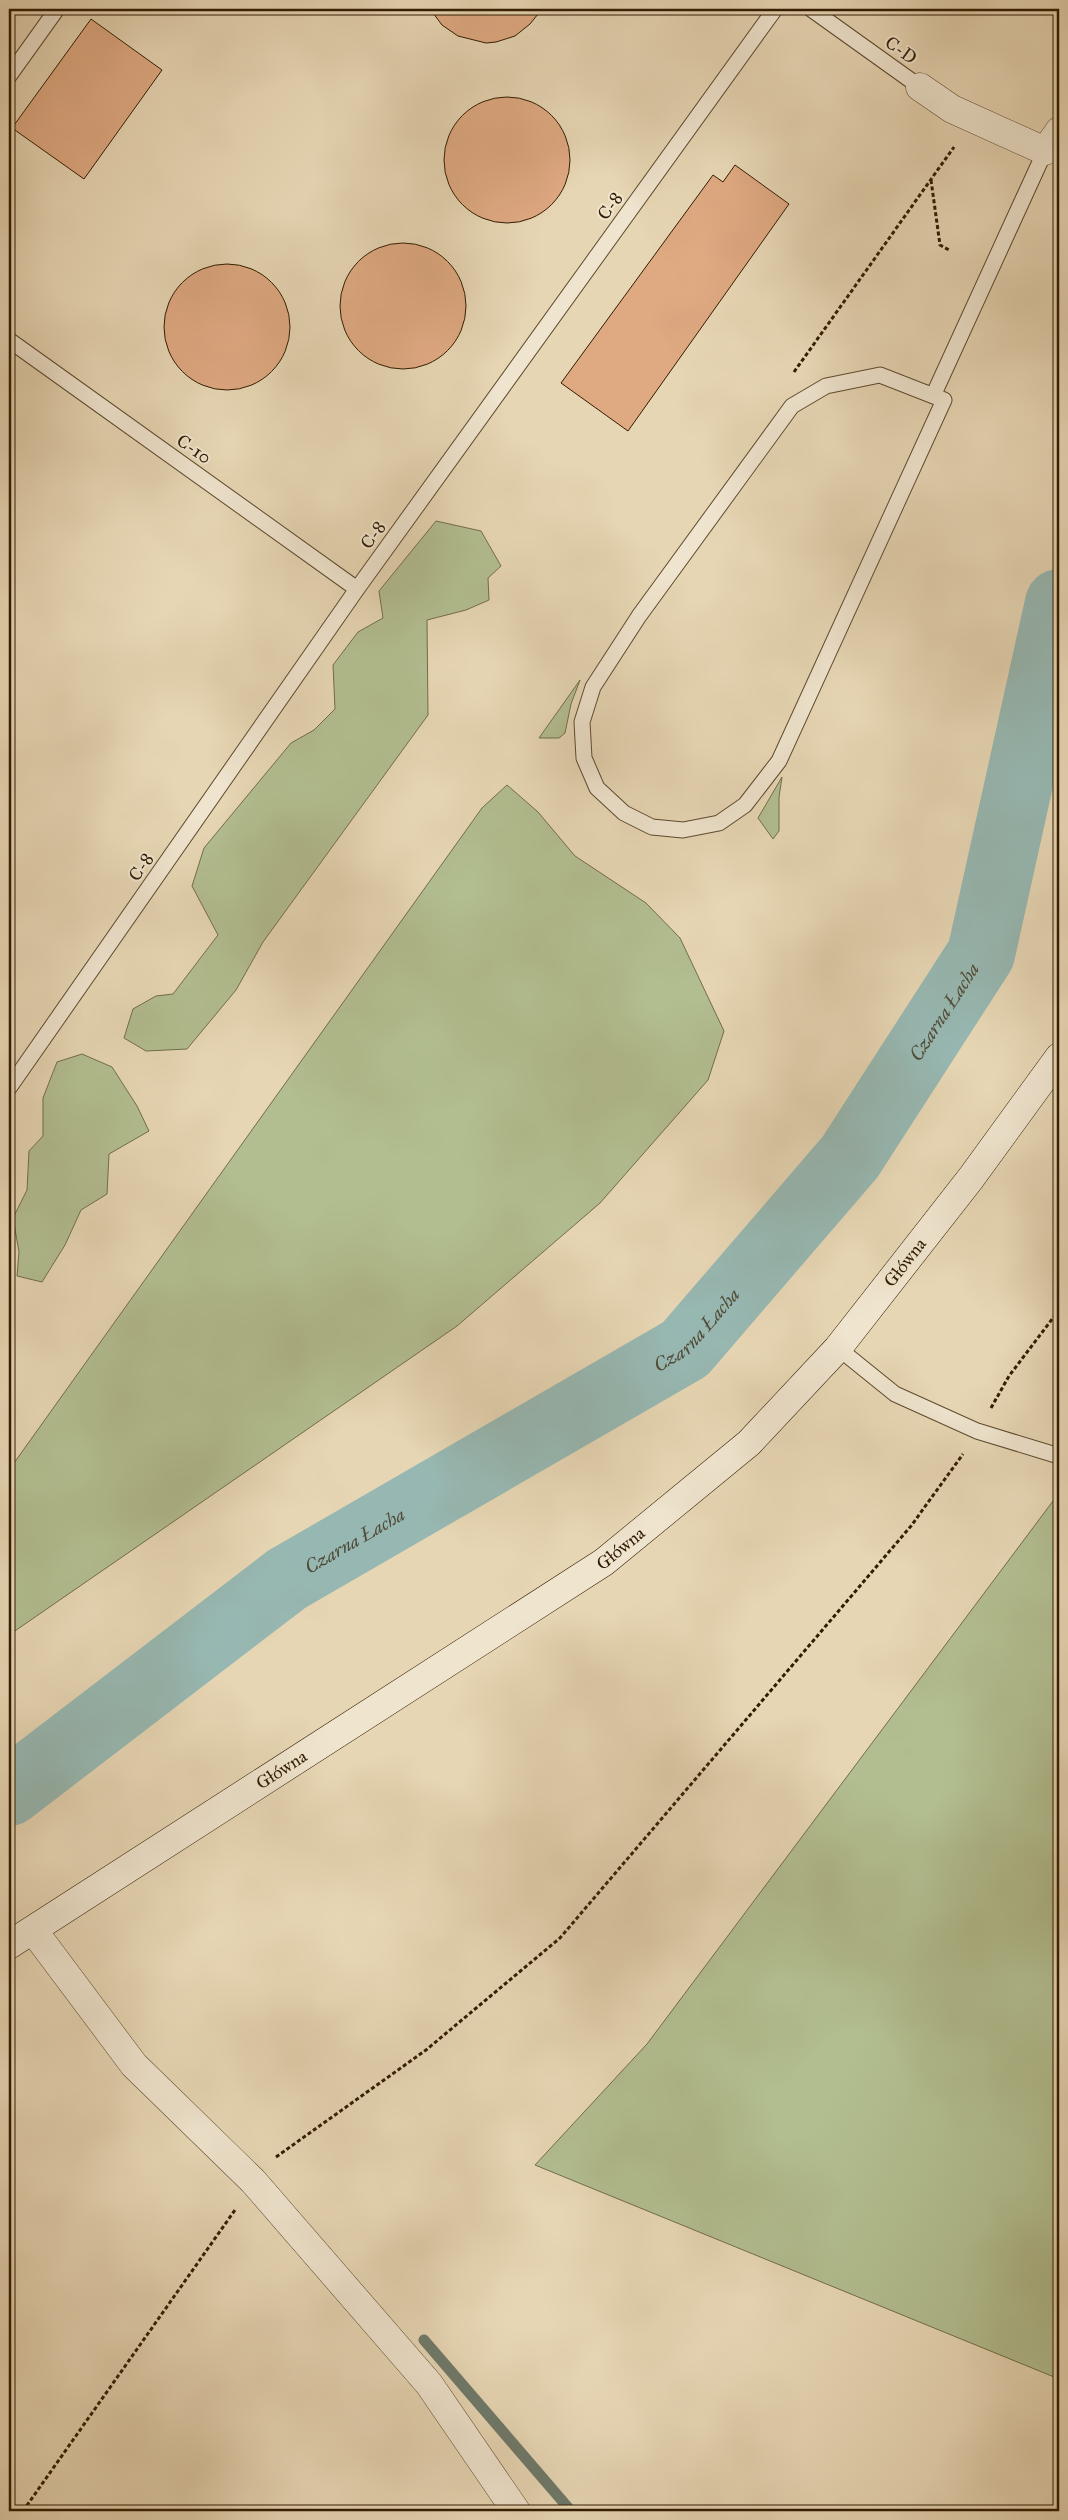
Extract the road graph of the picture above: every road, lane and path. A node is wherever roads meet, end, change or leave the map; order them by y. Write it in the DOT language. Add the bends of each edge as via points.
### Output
graph roads {
  1 [pos="57,9"];
  2 [pos="775,9"];
  3 [pos="811,9"];
  4 [pos="9,76"];
  5 [pos="920,87"];
  6 [pos="1052,141"];
  7 [pos="954,147"];
  8 [pos="931,179"];
  9 [pos="950,250"];
  10 [pos="9,340"];
  11 [pos="794,372"];
  12 [pos="933,396"];
  13 [pos="357,589"];
  14 [pos="1059,1057"];
  15 [pos="9,1088"];
  16 [pos="1059,1310"];
  17 [pos="838,1348"];
  18 [pos="990,1409"];
  19 [pos="967,1447"];
  20 [pos="1059,1456"];
  21 [pos="33,1930"];
  22 [pos="9,1945"];
  23 [pos="273,2160"];
  24 [pos="241,2202"];
  25 [pos="23,2511"];
  26 [pos="516,2511"];
  1 -- 4 [label="lane"];
  2 -- 13 [label="lane, C-8"];
  3 -- 5 [label="lane, C-D"];
  5 -- 6 [label="main road" via="952,109"];
  6 -- 12 [label="lane"];
  7 -- 8 [label="path"];
  8 -- 9 [label="path" via="940,245"];
  8 -- 11 [label="path"];
  10 -- 13 [label="lane, C-10"];
  12 -- 12 [label="lane" via="880,375 826,386 792,406 639,616 593,687 582,722 584,758 597,788 624,813 652,827 684,830 719,822 745,805 779,761 944,400"];
  13 -- 15 [label="lane, C-8"];
  14 -- 17 [label="main road, Główna" via="971,1178"];
  16 -- 18 [label="path"];
  17 -- 20 [label="lane" via="895,1394 977,1431"];
  17 -- 21 [label="main road, Główna" via="749,1443 604,1562"];
  19 -- 23 [label="path" via="911,1526 560,1938 426,2050"];
  21 -- 22 [label="main road, Główna"];
  21 -- 26 [label="main road" via="134,2065 253,2181 429,2384"];
  24 -- 25 [label="path"];
}
